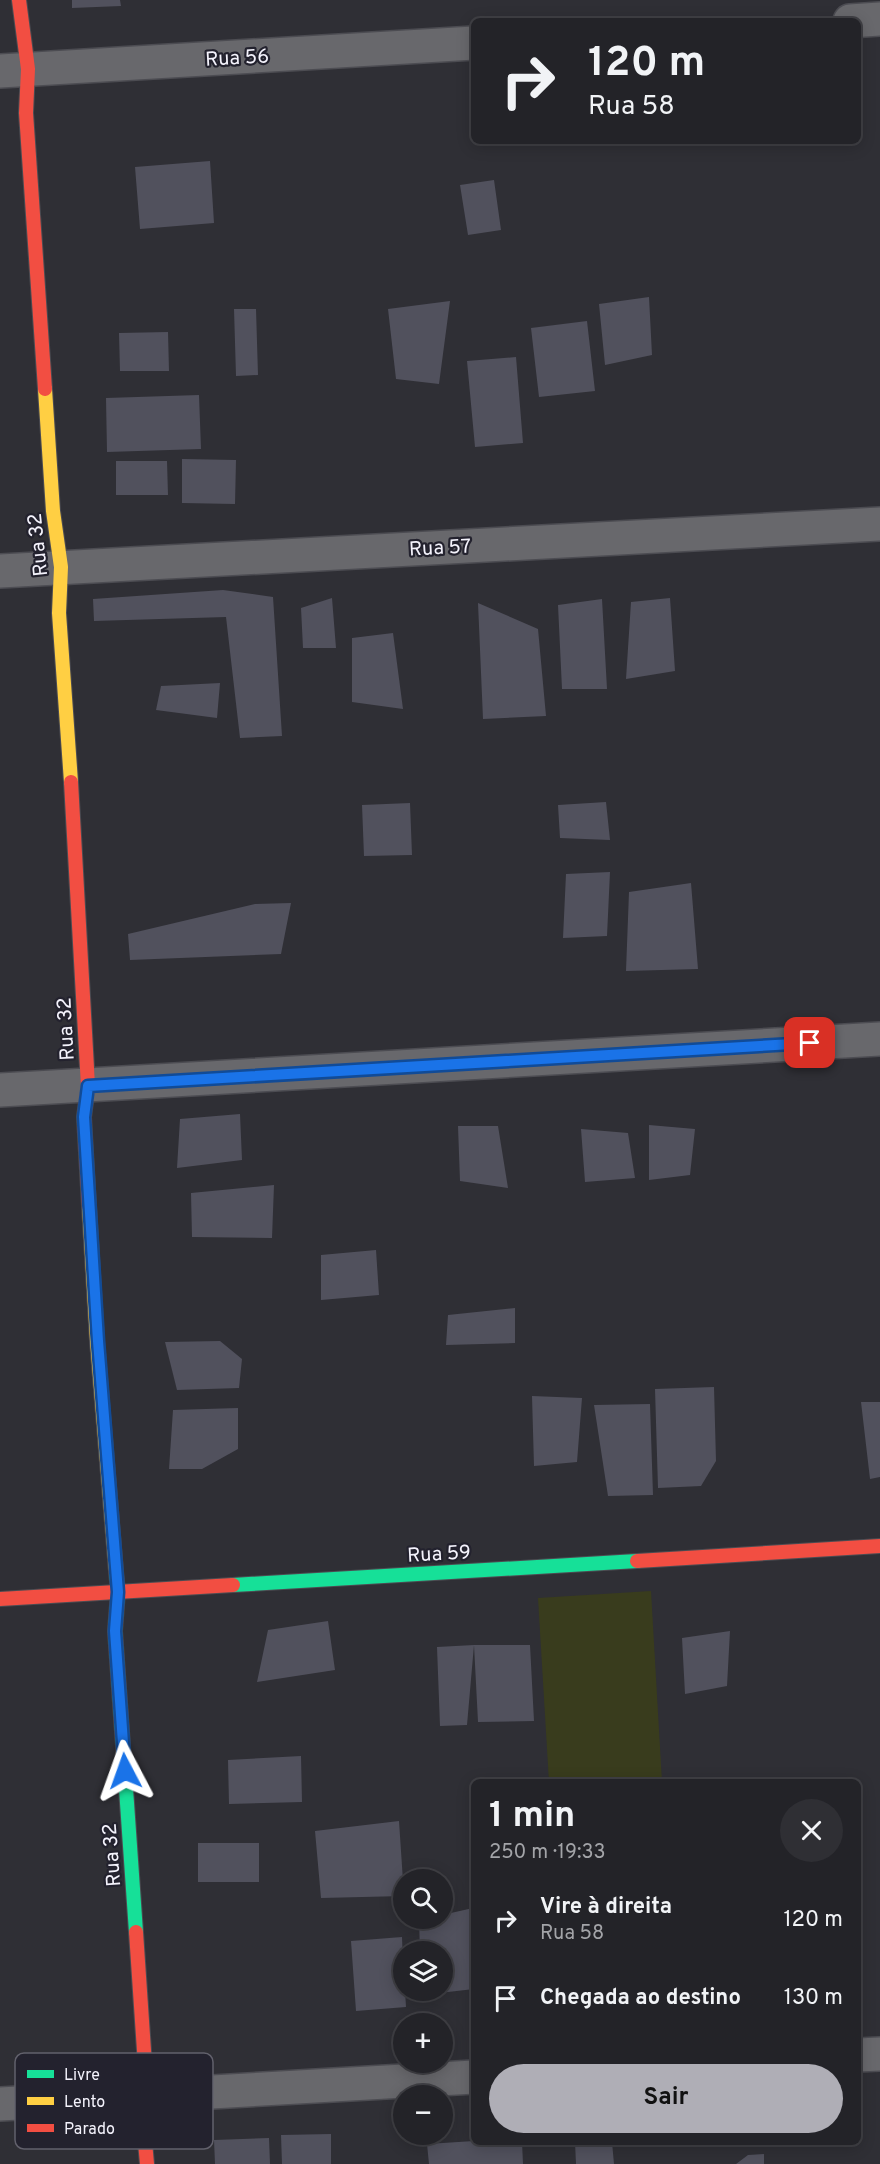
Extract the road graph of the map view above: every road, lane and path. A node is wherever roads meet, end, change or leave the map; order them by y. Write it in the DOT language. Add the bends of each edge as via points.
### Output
graph roads {
  1 [pos="19,0"];
  2 [pos="880,19"];
  3 [pos="861,20"];
  4 [pos="471,43"];
  5 [pos="14,70"];
  6 [pos="880,524"];
  7 [pos="61,567"];
  8 [pos="0,571"];
  9 [pos="880,1039"];
  10 [pos="88,1086"];
  11 [pos="0,1090"];
  12 [pos="880,1546"];
  13 [pos="118,1592"];
  14 [pos="0,1599"];
  15 [pos="144,2053"];
  16 [pos="880,2054"];
  17 [pos="861,2055"];
  18 [pos="471,2077"];
  19 [pos="213,2091"];
  20 [pos="15,2103"];
  21 [pos="0,2104"];
  22 [pos="146,2149"];
  23 [pos="147,2164"];
  1 -- 5 [label="main road, Rua 32"];
  2 -- 3 [label="street"];
  4 -- 5 [label="street, Rua 56"];
  5 -- 7 [label="main road, Rua 32" via="27,124 53,511"];
  6 -- 7 [label="street, Rua 57"];
  7 -- 8 [label="street, Rua 57"];
  7 -- 10 [label="main road, Rua 32" via="59,614"];
  9 -- 10 [label="street"];
  10 -- 11 [label="street"];
  10 -- 13 [label="main road, Rua 32" via="84,1117"];
  12 -- 13 [label="main road, Rua 59"];
  13 -- 14 [label="main road, Rua 59"];
  13 -- 15 [label="main road, Rua 32" via="115,1631"];
  16 -- 17 [label="street"];
  18 -- 19 [label="street"];
  20 -- 21 [label="street"];
  22 -- 23 [label="main road, Rua 32"];
}
